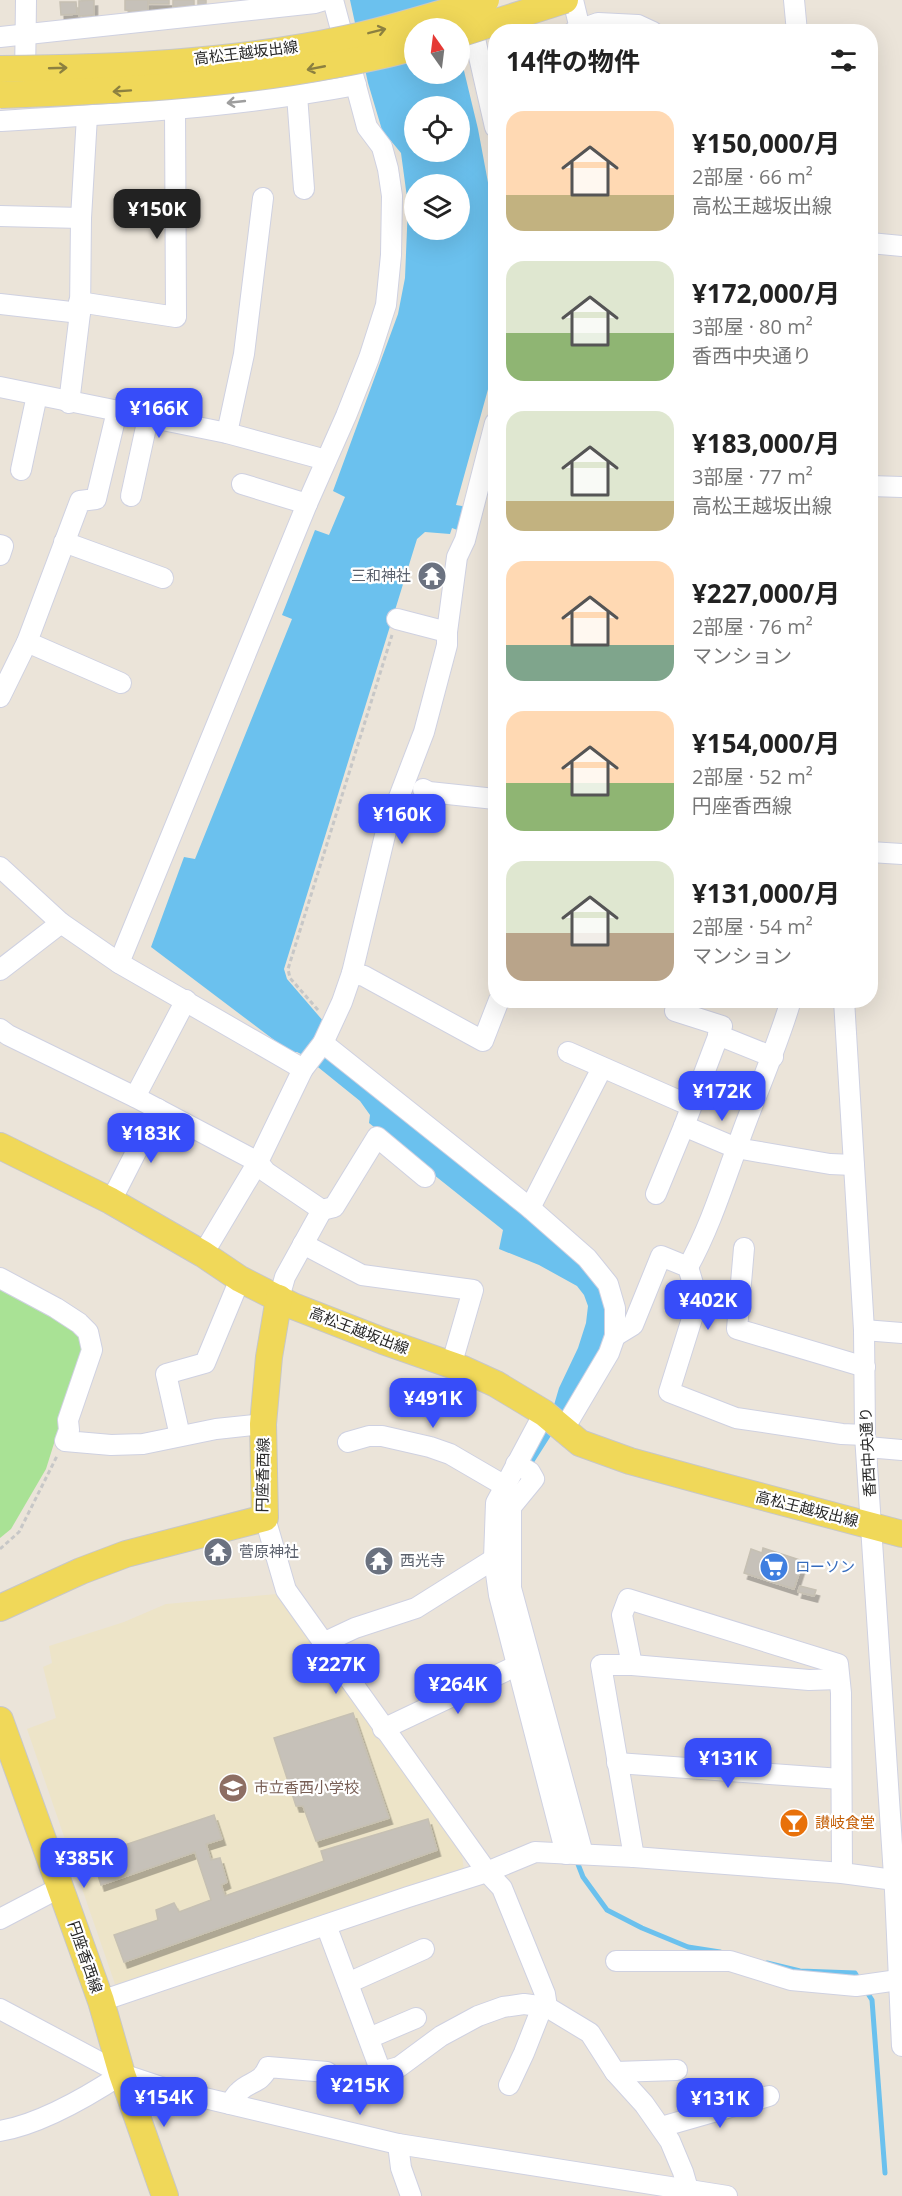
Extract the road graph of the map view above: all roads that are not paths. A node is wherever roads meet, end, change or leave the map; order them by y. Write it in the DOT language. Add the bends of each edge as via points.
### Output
graph roads {
  1 [pos="26,0"];
  2 [pos="325,0"];
  3 [pos="333,0"];
  4 [pos="466,0"];
  5 [pos="486,0"];
  6 [pos="565,0"];
  7 [pos="573,0"];
  8 [pos="794,0"];
  9 [pos="490,24"];
  10 [pos="576,24"];
  11 [pos="595,24"];
  12 [pos="618,24"];
  13 [pos="796,24"];
  14 [pos="488,25"];
  15 [pos="470,30"];
  16 [pos="13,36"];
  17 [pos="404,50"];
  18 [pos="0,69"];
  19 [pos="356,85"];
  20 [pos="0,95"];
  21 [pos="297,95"];
  22 [pos="488,96"];
  23 [pos="175,108"];
  24 [pos="87,116"];
  25 [pos="26,119"];
  26 [pos="0,121"];
  27 [pos="304,189"];
  28 [pos="263,198"];
  29 [pos="0,216"];
  30 [pos="81,218"];
  31 [pos="878,244"];
  32 [pos="902,246"];
  33 [pos="0,304"];
  34 [pos="79,307"];
  35 [pos="0,387"];
  36 [pos="37,395"];
  37 [pos="69,403"];
  38 [pos="117,411"];
  39 [pos="148,418"];
  40 [pos="227,434"];
  41 [pos="488,450"];
  42 [pos="326,460"];
  43 [pos="21,470"];
  44 [pos="242,484"];
  45 [pos="878,486"];
  46 [pos="902,487"];
  47 [pos="131,496"];
  48 [pos="307,504"];
  49 [pos="64,543"];
  50 [pos="0,545"];
  51 [pos="0,555"];
  52 [pos="164,578"];
  53 [pos="397,619"];
  54 [pos="447,632"];
  55 [pos="27,642"];
  56 [pos="121,683"];
  57 [pos="0,697"];
  58 [pos="423,789"];
  59 [pos="488,798"];
  60 [pos="878,852"];
  61 [pos="902,854"];
  62 [pos="0,867"];
  63 [pos="61,923"];
  64 [pos="119,963"];
  65 [pos="0,970"];
  66 [pos="352,972"];
  67 [pos="186,1000"];
  68 [pos="496,1008"];
  69 [pos="788,1008"];
  70 [pos="844,1008"];
  71 [pos="675,1011"];
  72 [pos="0,1029"];
  73 [pos="718,1035"];
  74 [pos="322,1045"];
  75 [pos="568,1052"];
  76 [pos="773,1057"];
  77 [pos="306,1065"];
  78 [pos="602,1068"];
  79 [pos="135,1097"];
  80 [pos="691,1106"];
  81 [pos="158,1109"];
  82 [pos="684,1126"];
  83 [pos="1,1148"];
  84 [pos="736,1148"];
  85 [pos="258,1162"];
  86 [pos="854,1165"];
  87 [pos="424,1177"];
  88 [pos="656,1194"];
  89 [pos="111,1201"];
  90 [pos="530,1208"];
  91 [pos="322,1210"];
  92 [pos="303,1244"];
  93 [pos="744,1248"];
  94 [pos="203,1254"];
  95 [pos="688,1267"];
  96 [pos="0,1278"];
  97 [pos="240,1279"];
  98 [pos="279,1298"];
  99 [pos="864,1330"];
  100 [pos="902,1333"];
  101 [pos="615,1336"];
  102 [pos="451,1365"];
  103 [pos="865,1367"];
  104 [pos="544,1413"];
  105 [pos="263,1424"];
  106 [pos="564,1430"];
  107 [pos="180,1436"];
  108 [pos="866,1441"];
  109 [pos="348,1442"];
  110 [pos="902,1449"];
  111 [pos="523,1468"];
  112 [pos="505,1486"];
  113 [pos="503,1510"];
  114 [pos="265,1518"];
  115 [pos="872,1525"];
  116 [pos="902,1534"];
  117 [pos="494,1559"];
  118 [pos="0,1608"];
  119 [pos="322,1643"];
  120 [pos="524,1665"];
  121 [pos="632,1665"];
  122 [pos="839,1679"];
  123 [pos="0,1720"];
  124 [pos="383,1729"];
  125 [pos="617,1763"];
  126 [pos="841,1779"];
  127 [pos="574,1854"];
  128 [pos="634,1857"];
  129 [pos="487,1872"];
  130 [pos="842,1873"];
  131 [pos="898,1881"];
  132 [pos="61,1887"];
  133 [pos="0,1919"];
  134 [pos="326,1925"];
  135 [pos="424,1949"];
  136 [pos="616,1961"];
  137 [pos="898,1980"];
  138 [pos="348,1983"];
  139 [pos="100,2001"];
  140 [pos="547,2007"];
  141 [pos="0,2009"];
  142 [pos="416,2018"];
  143 [pos="369,2038"];
  144 [pos="902,2046"];
  145 [pos="677,2070"];
  146 [pos="381,2072"];
  147 [pos="615,2072"];
  148 [pos="122,2074"];
  149 [pos="508,2085"];
  150 [pos="769,2096"];
  151 [pos="230,2104"];
  152 [pos="661,2127"];
  153 [pos="0,2131"];
  154 [pos="398,2144"];
  155 [pos="690,2193"];
  156 [pos="165,2196"];
  157 [pos="411,2196"];
  158 [pos="727,2196"];
  1 -- 16 [label="street"];
  2 -- 16 [label="street"];
  3 -- 19 [label="street, bridge"];
  4 -- 22 [label="street"];
  18 -- 5 [label="main road, 高松王越坂出線, one-way, bridge" via="168,62 287,49 356,36"];
  6 -- 9 [label="main road, bridge"];
  7 -- 10 [label="street"];
  8 -- 13 [label="street"];
  11 -- 12 [label="street"];
  14 -- 15 [label="main road, bridge"];
  16 -- 25 [label="street, bridge"];
  17 -- 20 [label="main road, 高松王越坂出線, one-way, bridge" via="230,82"];
  19 -- 21 [label="street"];
  19 -- 42 [label="street" via="367,127 382,147 388,169 392,196 391,255 386,305 365,368"];
  21 -- 23 [label="street, one-way"];
  21 -- 27 [label="street"];
  23 -- 24 [label="street"];
  23 -- 34 [label="street" via="176,317"];
  24 -- 25 [label="street"];
  24 -- 30 [label="street"];
  25 -- 26 [label="street"];
  28 -- 40 [label="street" via="244,354"];
  29 -- 30 [label="street"];
  30 -- 34 [label="street"];
  31 -- 32 [label="street"];
  33 -- 34 [label="street"];
  34 -- 37 [label="street"];
  35 -- 36 [label="street"];
  36 -- 37 [label="street"];
  36 -- 43 [label="street"];
  37 -- 38 [label="street"];
  38 -- 39 [label="street"];
  38 -- 49 [label="street" via="96,499 80,501"];
  39 -- 40 [label="street"];
  39 -- 47 [label="street"];
  40 -- 42 [label="street"];
  41 -- 54 [label="street" via="457,557"];
  42 -- 48 [label="street"];
  44 -- 48 [label="street"];
  45 -- 46 [label="street"];
  48 -- 64 [label="street"];
  49 -- 52 [label="street"];
  49 -- 55 [label="street"];
  50 -- 51 [label="street"];
  53 -- 54 [label="street"];
  54 -- 66 [label="street" via="424,732 386,831"];
  55 -- 56 [label="street"];
  55 -- 57 [label="street"];
  58 -- 59 [label="street"];
  60 -- 61 [label="street"];
  62 -- 63 [label="street"];
  63 -- 64 [label="street"];
  63 -- 65 [label="street"];
  64 -- 67 [label="street"];
  66 -- 68 [label="street" via="483,1041"];
  66 -- 74 [label="street"];
  67 -- 77 [label="street"];
  67 -- 79 [label="street"];
  69 -- 76 [label="street"];
  70 -- 86 [label="street, 香西中央通り"];
  71 -- 73 [label="street" via="722,1026"];
  72 -- 79 [label="street"];
  73 -- 76 [label="street"];
  73 -- 80 [label="street"];
  74 -- 77 [label="street"];
  74 -- 90 [label="street"];
  75 -- 78 [label="street"];
  76 -- 84 [label="street"];
  77 -- 85 [label="street"];
  78 -- 80 [label="street"];
  78 -- 90 [label="street"];
  79 -- 81 [label="street"];
  80 -- 82 [label="street"];
  81 -- 85 [label="street"];
  81 -- 89 [label="street"];
  82 -- 84 [label="street"];
  82 -- 88 [label="street"];
  83 -- 89 [label="main road, 高松王越坂出線"];
  84 -- 86 [label="street"];
  84 -- 95 [label="street" via="727,1179"];
  85 -- 91 [label="street" via="266,1172"];
  85 -- 94 [label="street"];
  86 -- 99 [label="street, 香西中央通り"];
  87 -- 91 [label="street" via="377,1137 334,1207"];
  89 -- 94 [label="main road, 高松王越坂出線"];
  90 -- 101 [label="street" via="587,1258 608,1284 615,1308"];
  91 -- 92 [label="street"];
  92 -- 98 [label="street" via="285,1277"];
  92 -- 102 [label="street" via="362,1275 473,1290"];
  93 -- 103 [label="street" via="737,1329"];
  94 -- 97 [label="main road, 高松王越坂出線"];
  95 -- 101 [label="street" via="660,1256 633,1325"];
  95 -- 108 [label="street" via="695,1309 669,1392 736,1418"];
  96 -- 107 [label="street" via="56,1308 88,1332 92,1350 68,1420 65,1441 143,1444"];
  97 -- 98 [label="main road, 高松王越坂出線"];
  97 -- 107 [label="street" via="205,1363 166,1374"];
  98 -- 102 [label="main road, 高松王越坂出線" via="373,1338"];
  98 -- 105 [label="main road, 円座香西線"];
  99 -- 100 [label="street"];
  99 -- 103 [label="street, 香西中央通り"];
  101 -- 106 [label="street"];
  102 -- 104 [label="main road, 高松王越坂出線" via="496,1384"];
  103 -- 108 [label="street, 香西中央通り"];
  104 -- 106 [label="main road, 高松王越坂出線"];
  104 -- 111 [label="street"];
  105 -- 107 [label="street"];
  105 -- 114 [label="main road, 円座香西線"];
  106 -- 115 [label="main road, 高松王越坂出線" via="580,1443 630,1461"];
  108 -- 110 [label="street"];
  108 -- 115 [label="street, 香西中央通り"];
  109 -- 112 [label="street" via="382,1436 430,1447 450,1454"];
  111 -- 112 [label="street"];
  111 -- 113 [label="street" via="534,1479"];
  112 -- 113 [label="street" via="496,1503"];
  113 -- 117 [label="street"];
  113 -- 120 [label="street" via="510,1588"];
  114 -- 118 [label="main road, 円座香西線" via="126,1554"];
  114 -- 119 [label="street" via="286,1590"];
  115 -- 116 [label="main road, 高松王越坂出線"];
  115 -- 131 [label="street, 香西中央通り"];
  117 -- 119 [label="street" via="416,1608"];
  117 -- 120 [label="street" via="499,1595"];
  119 -- 124 [label="street"];
  120 -- 124 [label="street"];
  120 -- 127 [label="street"];
  121 -- 122 [label="street"];
  121 -- 122 [label="street" via="622,1615 628,1599 838,1664"];
  121 -- 125 [label="street" via="601,1665"];
  122 -- 126 [label="street"];
  123 -- 132 [label="main road, 円座香西線"];
  124 -- 129 [label="street"];
  125 -- 126 [label="street"];
  125 -- 128 [label="street"];
  126 -- 130 [label="street"];
  127 -- 128 [label="street"];
  127 -- 129 [label="street" via="535,1852"];
  128 -- 130 [label="street"];
  129 -- 134 [label="street"];
  129 -- 140 [label="street" via="502,1888"];
  130 -- 131 [label="street"];
  131 -- 137 [label="street, 香西中央通り"];
  132 -- 133 [label="street"];
  132 -- 139 [label="main road, 円座香西線"];
  134 -- 138 [label="street"];
  134 -- 139 [label="street"];
  135 -- 138 [label="street"];
  136 -- 137 [label="street" via="730,1961 791,1980 863,1985"];
  137 -- 144 [label="street, 香西中央通り"];
  138 -- 143 [label="street"];
  139 -- 148 [label="main road, 円座香西線"];
  140 -- 146 [label="street" via="524,2004 478,2016 441,2036 399,2067"];
  140 -- 147 [label="street" via="590,2033"];
  140 -- 149 [label="street" via="541,2010"];
  141 -- 148 [label="street"];
  142 -- 143 [label="street"];
  143 -- 146 [label="street"];
  145 -- 147 [label="street"];
  146 -- 151 [label="street" via="341,2083 327,2072 268,2067 255,2083 239,2091"];
  147 -- 152 [label="street"];
  148 -- 151 [label="street"];
  148 -- 153 [label="street" via="25,2126"];
  148 -- 156 [label="main road, 円座香西線"];
  150 -- 152 [label="street"];
  151 -- 154 [label="street"];
  152 -- 155 [label="street"];
  154 -- 155 [label="street"];
  154 -- 157 [label="street" via="400,2168"];
  155 -- 158 [label="street"];
}
